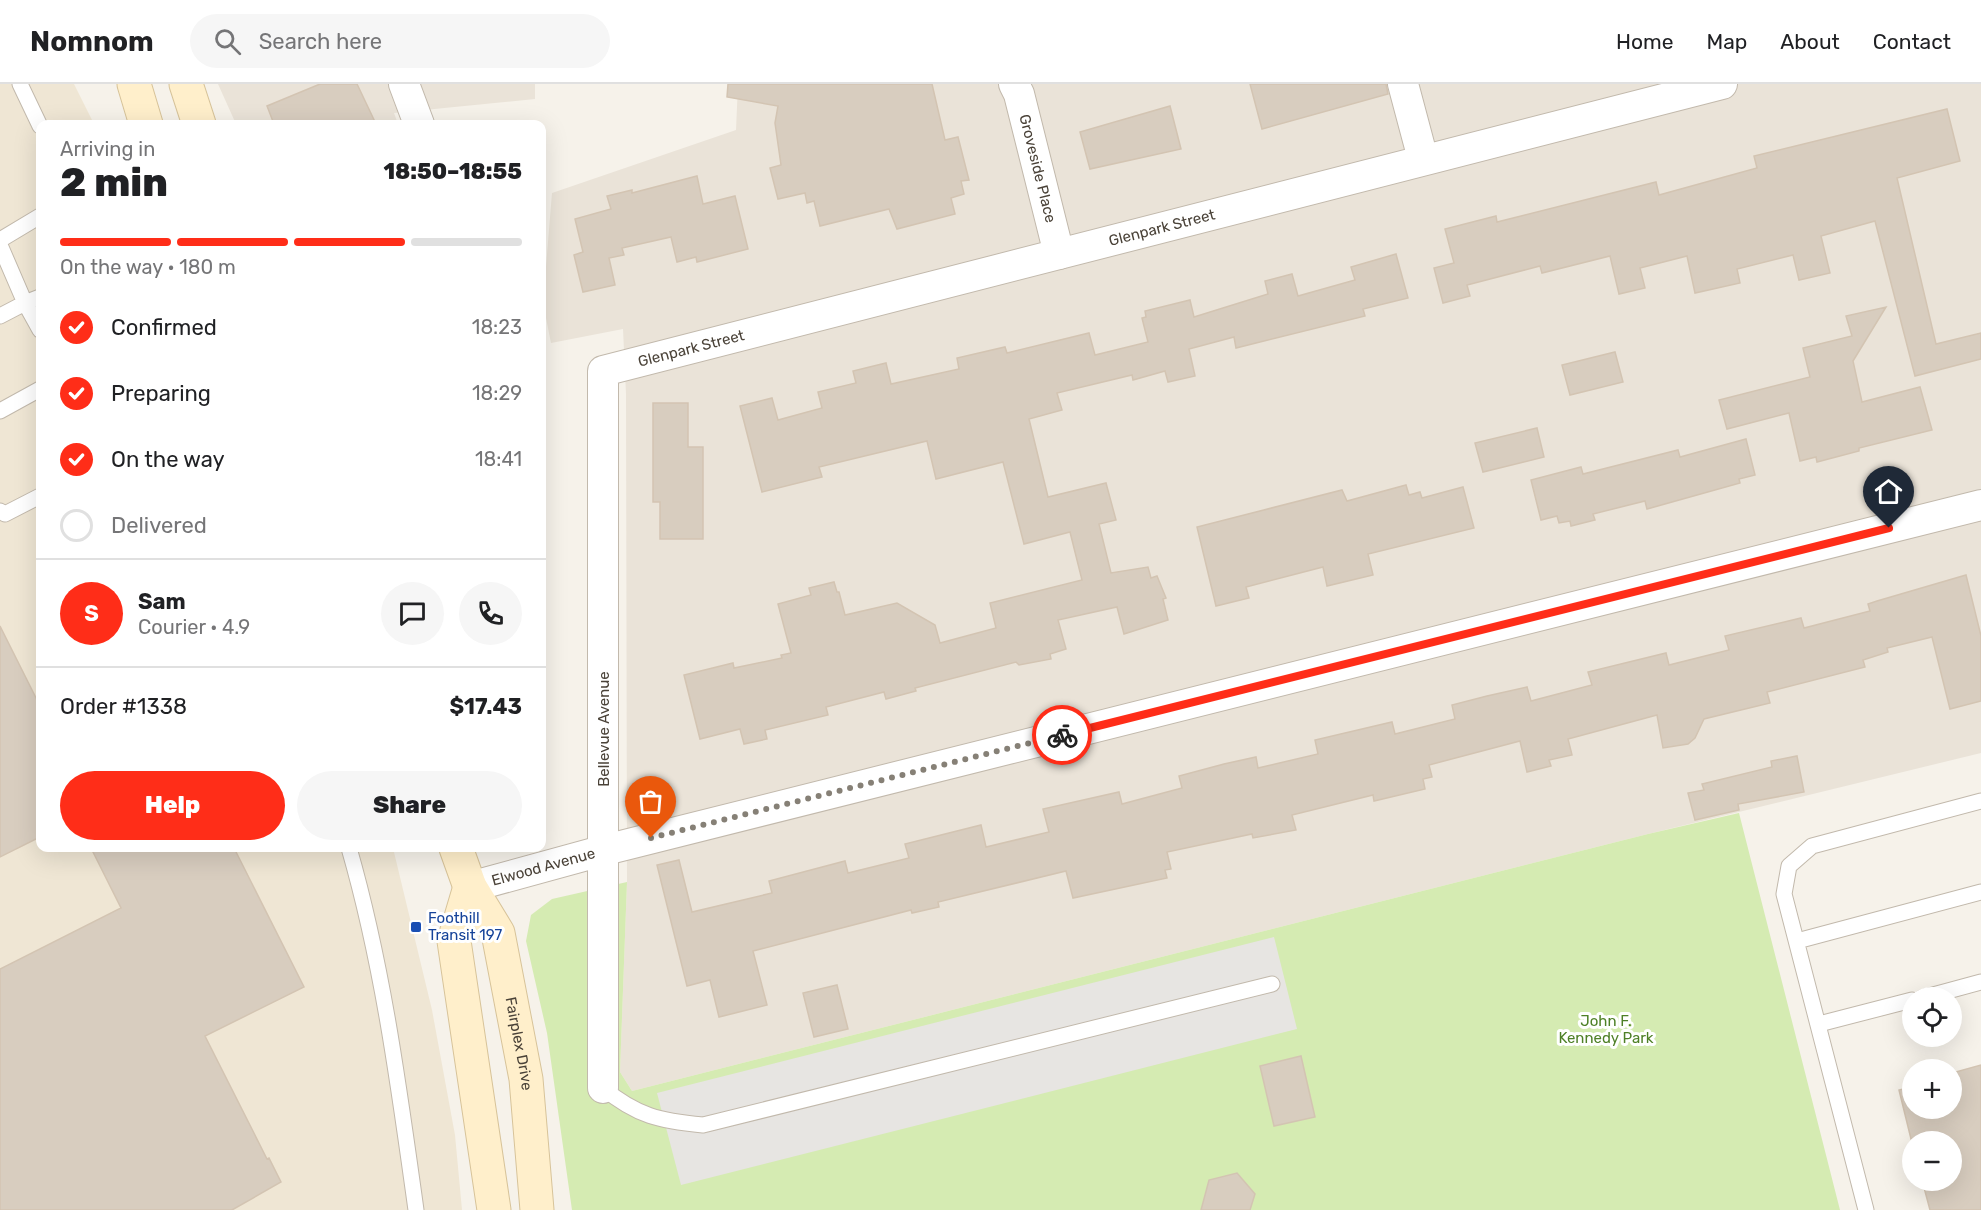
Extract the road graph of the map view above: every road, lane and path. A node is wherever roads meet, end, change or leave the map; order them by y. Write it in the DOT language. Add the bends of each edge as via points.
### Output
graph roads {
  1 [pos="20,84"];
  2 [pos="134,84"];
  3 [pos="186,84"];
  4 [pos="404,84"];
  5 [pos="1014,84"];
  6 [pos="1403,84"];
  7 [pos="1722,84"];
  8 [pos="37,120"];
  9 [pos="145,120"];
  10 [pos="198,120"];
  11 [pos="418,120"];
  12 [pos="1423,159"];
  13 [pos="36,218"];
  14 [pos="0,240"];
  15 [pos="0,245"];
  16 [pos="1059,254"];
  17 [pos="36,299"];
  18 [pos="25,303"];
  19 [pos="0,315"];
  20 [pos="36,323"];
  21 [pos="603,371"];
  22 [pos="36,391"];
  23 [pos="0,411"];
  24 [pos="36,498"];
  25 [pos="1981,505"];
  26 [pos="0,511"];
  27 [pos="1981,801"];
  28 [pos="605,850"];
  29 [pos="350,852"];
  30 [pos="457,852"];
  31 [pos="470,887"];
  32 [pos="1981,892"];
  33 [pos="1797,941"];
  34 [pos="1981,982"];
  35 [pos="1272,984"];
  36 [pos="1962,987"];
  37 [pos="1902,1003"];
  38 [pos="1819,1024"];
  39 [pos="603,1088"];
  40 [pos="416,1210"];
  41 [pos="494,1210"];
  42 [pos="537,1210"];
  43 [pos="1866,1210"];
  1 -- 8 [label="lane"];
  2 -- 9 [label="main road"];
  3 -- 10 [label="main road"];
  4 -- 11 [label="street"];
  5 -- 16 [label="street, Groveside Place"];
  6 -- 12 [label="street"];
  7 -- 12 [label="street, Glenpark Street"];
  12 -- 16 [label="street, Glenpark Street"];
  13 -- 14 [label="lane"];
  15 -- 18 [label="lane"];
  16 -- 21 [label="street, Glenpark Street"];
  17 -- 18 [label="lane"];
  18 -- 19 [label="lane"];
  18 -- 20 [label="lane"];
  21 -- 28 [label="street, Bellevue Avenue"];
  22 -- 23 [label="lane"];
  24 -- 26 [label="lane" via="5,514"];
  25 -- 28 [label="street, Elwood Avenue"];
  27 -- 33 [label="lane" via="1812,846 1789,867 1784,894"];
  28 -- 31 [label="street, Elwood Avenue"];
  28 -- 39 [label="street, Bellevue Avenue"];
  29 -- 40 [label="lane" via="365,902 395,1054"];
  30 -- 31 [label="main road, Fairplex Drive"];
  31 -- 41 [label="main road" via="454,941"];
  31 -- 42 [label="main road, Fairplex Drive" via="498,933 526,1079"];
  32 -- 33 [label="lane"];
  33 -- 38 [label="lane"];
  34 -- 36 [label="lane"];
  35 -- 39 [label="lane" via="703,1125 645,1116 624,1106"];
  37 -- 38 [label="lane"];
  38 -- 43 [label="lane"];
}
